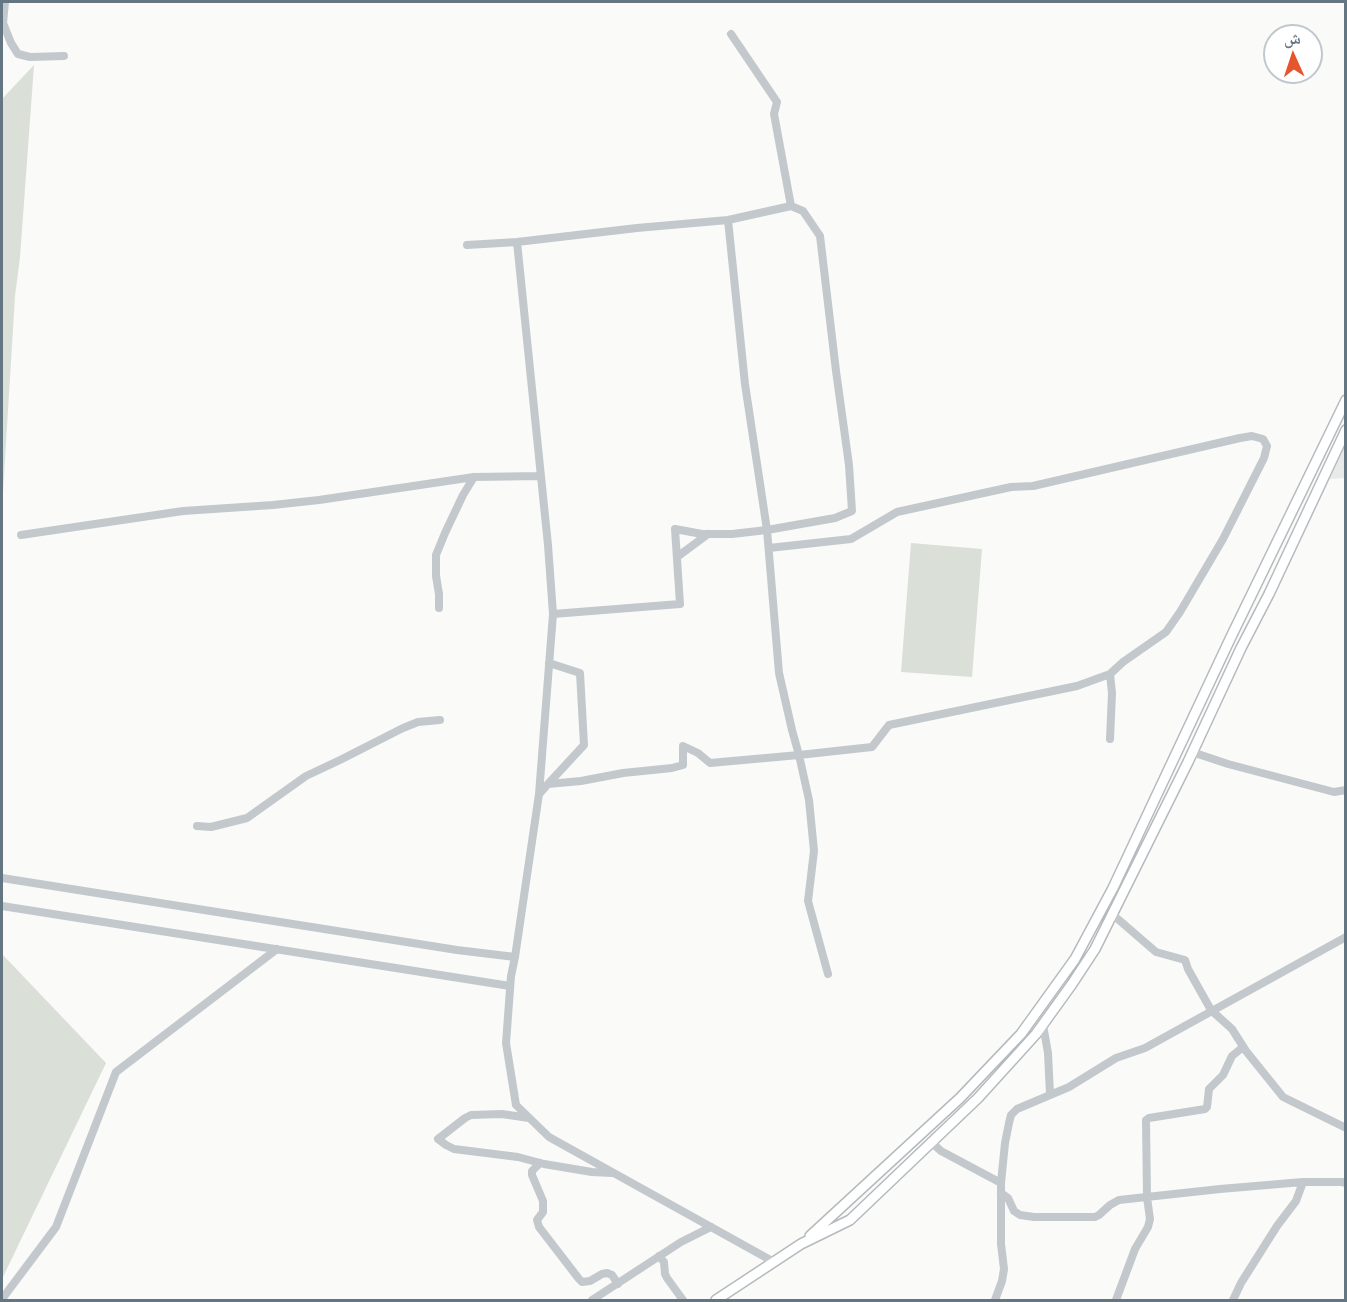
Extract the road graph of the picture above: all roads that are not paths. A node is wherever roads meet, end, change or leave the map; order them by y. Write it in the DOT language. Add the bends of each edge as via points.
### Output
graph roads {
  1 [pos="6,2"];
  2 [pos="731,34"];
  3 [pos="64,56"];
  4 [pos="791,206"];
  5 [pos="728,220"];
  6 [pos="517,242"];
  7 [pos="467,245"];
  8 [pos="1346,400"];
  9 [pos="1346,430"];
  10 [pos="540,476"];
  11 [pos="474,477"];
  12 [pos="767,530"];
  13 [pos="708,534"];
  14 [pos="21,536"];
  15 [pos="769,548"];
  16 [pos="677,557"];
  17 [pos="439,608"];
  18 [pos="553,614"];
  19 [pos="1224,654"];
  20 [pos="1237,658"];
  21 [pos="549,663"];
  22 [pos="1110,674"];
  23 [pos="1209,684"];
  24 [pos="1222,689"];
  25 [pos="440,720"];
  26 [pos="1110,739"];
  27 [pos="1192,752"];
  28 [pos="800,755"];
  29 [pos="1175,756"];
  30 [pos="1188,762"];
  31 [pos="548,783"];
  32 [pos="1346,790"];
  33 [pos="539,794"];
  34 [pos="197,826"];
  35 [pos="2,878"];
  36 [pos="2,906"];
  37 [pos="1112,914"];
  38 [pos="1346,937"];
  39 [pos="277,949"];
  40 [pos="515,957"];
  41 [pos="828,974"];
  42 [pos="510,986"];
  43 [pos="1211,1010"];
  44 [pos="1042,1025"];
  45 [pos="1243,1047"];
  46 [pos="1050,1094"];
  47 [pos="531,1119"];
  48 [pos="1346,1128"];
  49 [pos="932,1142"];
  50 [pos="540,1163"];
  51 [pos="614,1173"];
  52 [pos="1001,1182"];
  53 [pos="1303,1182"];
  54 [pos="1346,1184"];
  55 [pos="1001,1193"];
  56 [pos="1147,1197"];
  57 [pos="711,1227"];
  58 [pos="801,1244"];
  59 [pos="659,1256"];
  60 [pos="774,1262"];
  61 [pos="618,1284"];
  62 [pos="2,1299"];
  63 [pos="592,1300"];
  64 [pos="683,1300"];
  65 [pos="716,1300"];
  66 [pos="995,1300"];
  67 [pos="1116,1300"];
  68 [pos="1233,1300"];
  1 -- 3 [label="street" via="3,23 18,54"];
  2 -- 4 [label="street" via="777,102 774,114"];
  4 -- 5 [label="street"];
  4 -- 12 [label="street" via="803,211 820,236 852,511 835,518"];
  5 -- 6 [label="street"];
  5 -- 12 [label="street" via="745,384"];
  6 -- 7 [label="street"];
  6 -- 10 [label="street"];
  8 -- 19 [label="main road"];
  9 -- 20 [label="main road"];
  10 -- 11 [label="street"];
  10 -- 18 [label="street"];
  11 -- 14 [label="street" via="319,500 183,511"];
  11 -- 17 [label="street" via="436,555"];
  12 -- 13 [label="street"];
  12 -- 15 [label="street"];
  13 -- 16 [label="street"];
  13 -- 16 [label="street" via="675,529"];
  15 -- 22 [label="street" via="851,539 897,512 1000,489 1033,486 1246,436 1263,439 1267,446 1264,458 1180,612 1166,632"];
  15 -- 28 [label="street" via="779,673"];
  16 -- 18 [label="street" via="680,604"];
  18 -- 21 [label="street"];
  19 -- 20 [label="main road" via="1235,653"];
  19 -- 23 [label="main road"];
  20 -- 24 [label="main road"];
  21 -- 31 [label="street" via="580,672 584,745"];
  21 -- 33 [label="street"];
  22 -- 26 [label="street"];
  22 -- 28 [label="street" via="1077,686 889,724 872,747"];
  23 -- 24 [label="main road" via="1213,690"];
  23 -- 29 [label="main road"];
  24 -- 27 [label="main road"];
  25 -- 34 [label="street" via="403,728 306,776 247,818 211,827"];
  27 -- 30 [label="main road"];
  27 -- 32 [label="street" via="1334,792"];
  28 -- 31 [label="street" via="710,762 683,746 683,765"];
  28 -- 41 [label="street" via="814,850 808,901"];
  29 -- 30 [label="main road"];
  29 -- 58 [label="main road" via="1075,959 1021,1034 960,1098"];
  30 -- 37 [label="main road"];
  31 -- 33 [label="street"];
  33 -- 40 [label="street"];
  35 -- 40 [label="street"];
  36 -- 39 [label="street"];
  37 -- 43 [label="street" via="1156,952 1185,960"];
  37 -- 44 [label="main road" via="1095,949"];
  38 -- 43 [label="street"];
  39 -- 42 [label="street"];
  39 -- 62 [label="street" via="116,1072 56,1227"];
  40 -- 42 [label="street"];
  42 -- 47 [label="street" via="506,1043 516,1105"];
  43 -- 45 [label="street" via="1232,1029"];
  43 -- 46 [label="street" via="1145,1048 1116,1058"];
  44 -- 46 [label="street"];
  44 -- 49 [label="main road" via="978,1098"];
  45 -- 48 [label="street" via="1283,1097"];
  45 -- 56 [label="street" via="1209,1089 1205,1109 1146,1120"];
  46 -- 52 [label="street" via="1017,1108 1011,1115"];
  47 -- 50 [label="street" via="502,1114 471,1115 438,1139 454,1149"];
  47 -- 51 [label="street" via="549,1137"];
  49 -- 52 [label="street" via="941,1151"];
  49 -- 58 [label="main road" via="850,1220"];
  50 -- 51 [label="street"];
  50 -- 61 [label="street" via="532,1171 543,1201 543,1212 537,1220 539,1227 582,1282 607,1274"];
  51 -- 57 [label="street"];
  52 -- 55 [label="street"];
  53 -- 54 [label="street"];
  53 -- 56 [label="street"];
  53 -- 68 [label="street" via="1296,1201"];
  55 -- 56 [label="street" via="1008,1197 1016,1213 1034,1217 1095,1217 1119,1200"];
  55 -- 66 [label="street" via="1004,1269"];
  56 -- 67 [label="street" via="1148,1227 1135,1249"];
  57 -- 59 [label="street"];
  57 -- 60 [label="street"];
  58 -- 60 [label="main road"];
  59 -- 61 [label="street"];
  59 -- 64 [label="street" via="667,1278"];
  60 -- 65 [label="main road"];
  61 -- 63 [label="street"];
}
